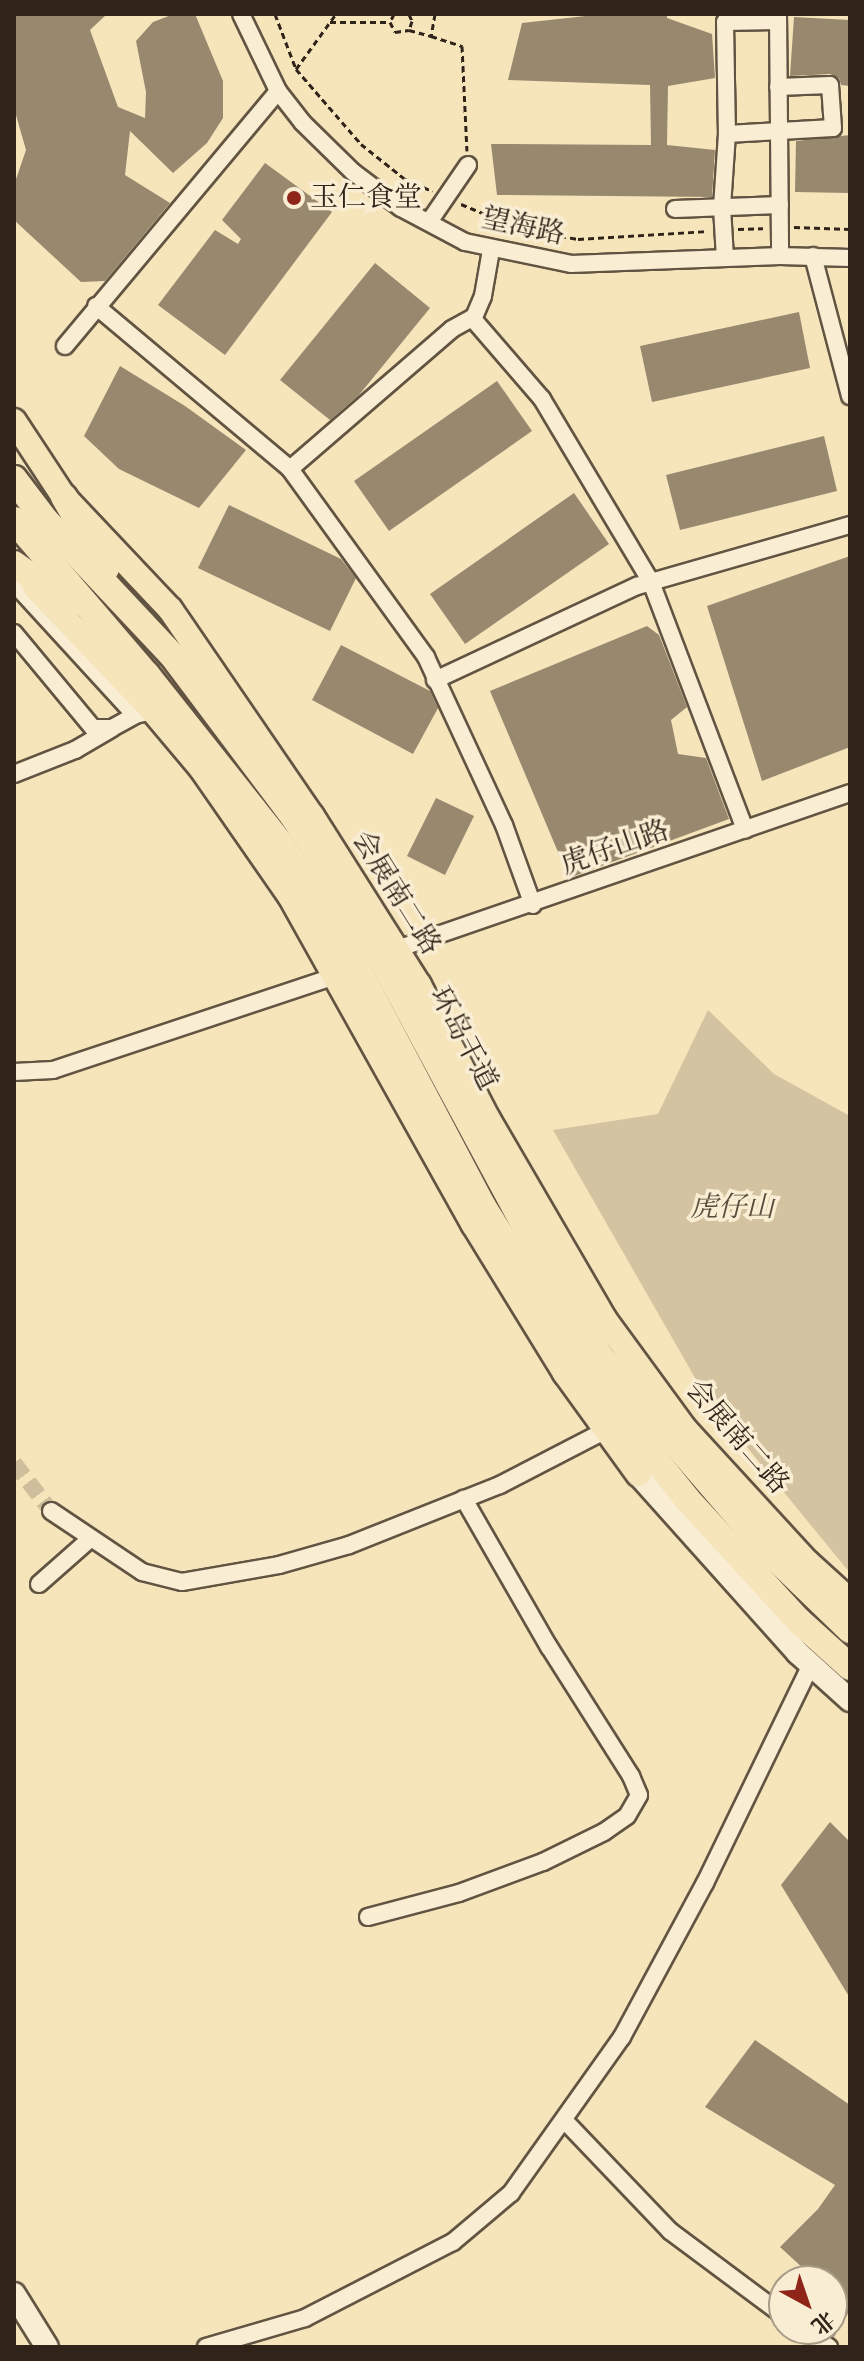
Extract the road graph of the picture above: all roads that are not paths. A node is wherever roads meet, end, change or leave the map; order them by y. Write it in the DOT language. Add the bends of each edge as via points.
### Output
graph roads {
  1 [pos="241,14"];
  2 [pos="777,17"];
  3 [pos="778,87"];
  4 [pos="278,91"];
  5 [pos="779,131"];
  6 [pos="727,134"];
  7 [pos="468,165"];
  8 [pos="780,205"];
  9 [pos="722,207"];
  10 [pos="675,209"];
  11 [pos="429,222"];
  12 [pos="491,250"];
  13 [pos="780,256"];
  14 [pos="813,256"];
  15 [pos="725,258"];
  16 [pos="850,258"];
  17 [pos="96,306"];
  18 [pos="474,317"];
  19 [pos="65,346"];
  20 [pos="850,396"];
  21 [pos="14,421"];
  22 [pos="290,469"];
  23 [pos="14,479"];
  24 [pos="64,497"];
  25 [pos="14,520"];
  26 [pos="850,525"];
  27 [pos="14,565"];
  28 [pos="651,582"];
  29 [pos="14,583"];
  30 [pos="127,607"];
  31 [pos="108,630"];
  32 [pos="14,633"];
  33 [pos="435,680"];
  34 [pos="144,713"];
  35 [pos="112,728"];
  36 [pos="14,774"];
  37 [pos="850,793"];
  38 [pos="745,830"];
  39 [pos="533,905"];
  40 [pos="397,949"];
  41 [pos="335,976"];
  42 [pos="14,1072"];
  43 [pos="615,1425"];
  44 [pos="638,1474"];
  45 [pos="464,1499"];
  46 [pos="51,1511"];
  47 [pos="90,1539"];
  48 [pos="39,1584"];
  49 [pos="850,1601"];
  50 [pos="850,1630"];
  51 [pos="811,1665"];
  52 [pos="850,1667"];
  53 [pos="850,1700"];
  54 [pos="368,1917"];
  55 [pos="565,2121"];
  56 [pos="14,2294"];
  57 [pos="768,2304"];
  58 [pos="47,2347"];
  59 [pos="206,2347"];
  1 -- 4 [label="street, 望海路"];
  2 -- 3 [label="street"];
  2 -- 6 [label="street" via="725,22"];
  3 -- 5 [label="street"];
  3 -- 5 [label="street" via="830,85 833,128"];
  4 -- 11 [label="street, 望海路" via="353,172"];
  4 -- 17 [label="street"];
  5 -- 6 [label="street"];
  5 -- 8 [label="street"];
  6 -- 9 [label="street"];
  7 -- 11 [label="street"];
  8 -- 9 [label="street"];
  8 -- 13 [label="street"];
  9 -- 10 [label="street"];
  9 -- 15 [label="street"];
  11 -- 12 [label="street, 望海路"];
  12 -- 15 [label="street, 望海路" via="571,264"];
  12 -- 18 [label="street"];
  13 -- 14 [label="street, 望海路"];
  13 -- 15 [label="street, 望海路"];
  14 -- 16 [label="street, 望海路"];
  14 -- 20 [label="street"];
  17 -- 19 [label="street"];
  17 -- 22 [label="street"];
  18 -- 22 [label="street" via="452,329"];
  18 -- 28 [label="street" via="542,399"];
  21 -- 24 [label="main road, 会展南二路"];
  22 -- 33 [label="street" via="426,657"];
  23 -- 30 [label="highway, 环岛干道"];
  24 -- 30 [label="highway"];
  24 -- 40 [label="main road, 会展南二路" via="170,609"];
  25 -- 31 [label="highway"];
  26 -- 28 [label="street"];
  27 -- 31 [label="highway"];
  27 -- 34 [label="main road"];
  28 -- 33 [label="street"];
  28 -- 38 [label="street"];
  29 -- 34 [label="street"];
  30 -- 50 [label="highway, 环岛干道" via="172,655 295,819 357,914 600,1356 765,1548"];
  31 -- 43 [label="highway" via="280,843 335,926 482,1205"];
  32 -- 35 [label="street" via="93,728"];
  33 -- 39 [label="street" via="504,825"];
  34 -- 35 [label="street"];
  34 -- 41 [label="main road" via="201,768 281,884"];
  35 -- 36 [label="street" via="75,750"];
  37 -- 38 [label="street, 虎仔山路"];
  38 -- 39 [label="street, 虎仔山路"];
  39 -- 40 [label="street, 虎仔山路"];
  40 -- 49 [label="main road, 会展南二路" via="605,1320 684,1428 807,1562"];
  41 -- 42 [label="street" via="53,1070"];
  41 -- 43 [label="main road" via="474,1225 565,1373"];
  43 -- 44 [label="main road"];
  43 -- 45 [label="street"];
  43 -- 52 [label="highway" via="798,1620"];
  44 -- 51 [label="main road"];
  45 -- 47 [label="street" via="349,1545 279,1565 182,1582 142,1572"];
  45 -- 54 [label="street" via="639,1795 627,1816 543,1862 459,1893"];
  46 -- 47 [label="street"];
  47 -- 48 [label="street"];
  51 -- 53 [label="main road"];
  51 -- 55 [label="street" via="698,1897 622,2037"];
  55 -- 57 [label="street" via="670,2231"];
  55 -- 59 [label="street" via="511,2193 453,2242 305,2318"];
  56 -- 58 [label="main road"];
}
